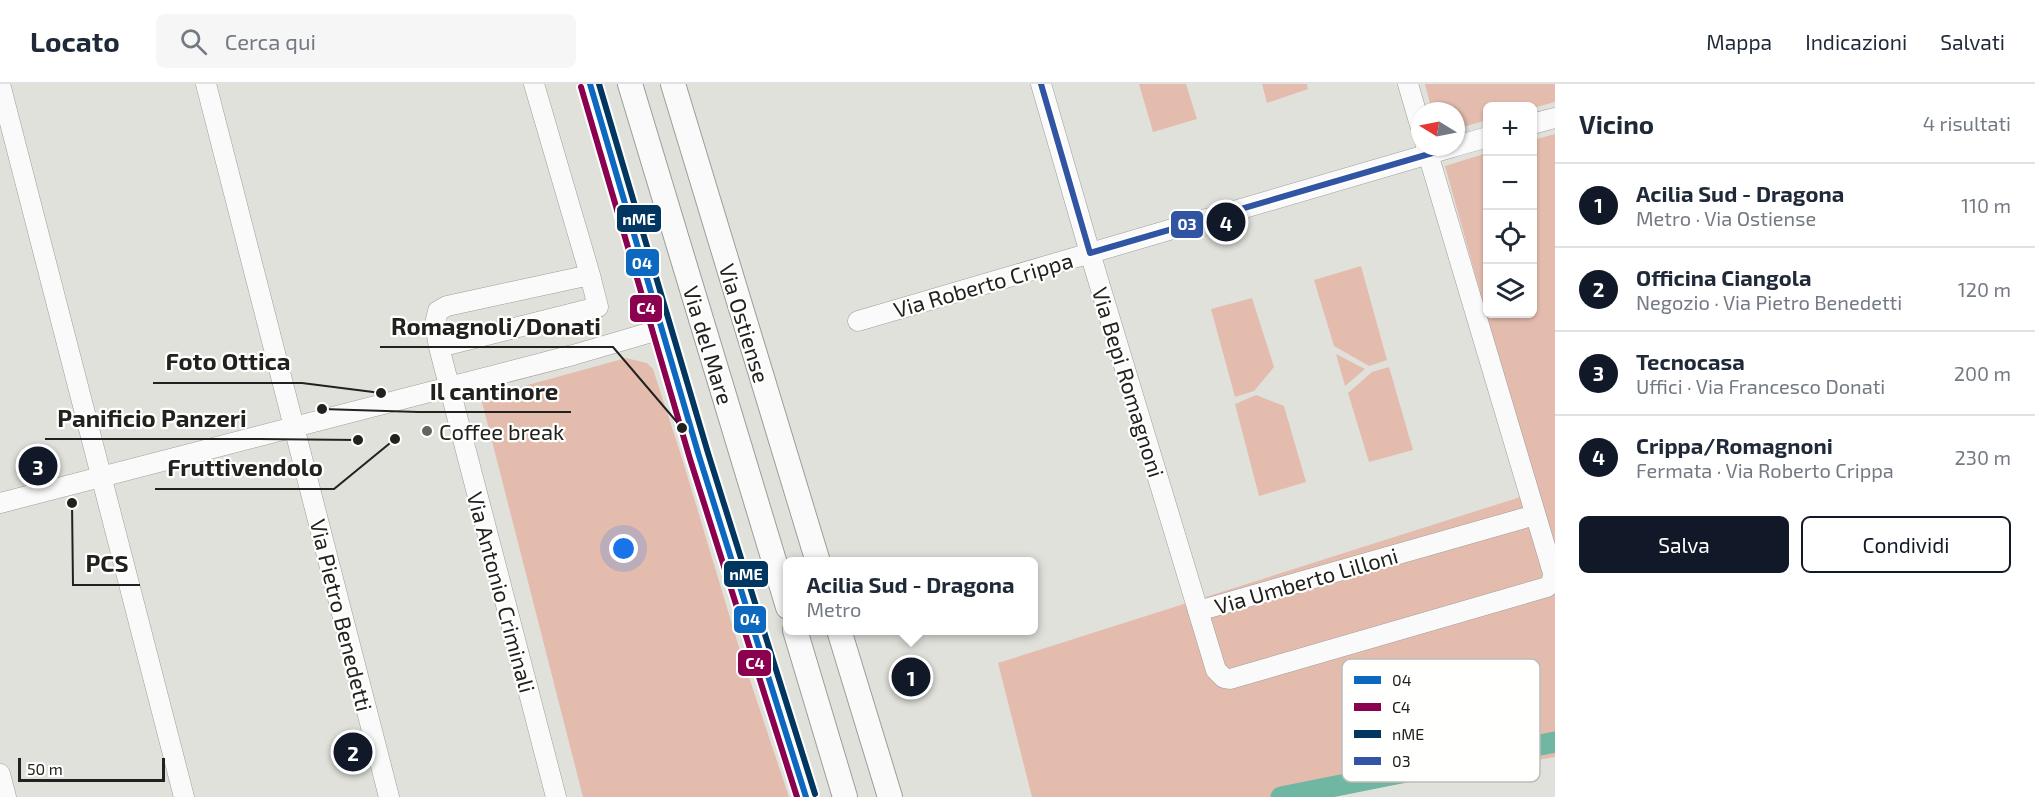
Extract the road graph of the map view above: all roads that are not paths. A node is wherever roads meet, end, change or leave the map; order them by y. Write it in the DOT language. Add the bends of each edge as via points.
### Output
graph roads {
  1 [pos="0,84"];
  2 [pos="206,84"];
  3 [pos="534,84"];
  4 [pos="590,84"];
  5 [pos="630,84"];
  6 [pos="673,84"];
  7 [pos="1041,84"];
  8 [pos="1408,84"];
  9 [pos="1413,102"];
  10 [pos="1555,118"];
  11 [pos="1537,123"];
  12 [pos="1483,139"];
  13 [pos="1465,144"];
  14 [pos="1411,156"];
  15 [pos="1428,156"];
  16 [pos="1090,253"];
  17 [pos="590,275"];
  18 [pos="858,321"];
  19 [pos="662,329"];
  20 [pos="439,347"];
  21 [pos="449,387"];
  22 [pos="293,426"];
  23 [pos="102,476"];
  24 [pos="0,502"];
  25 [pos="1535,515"];
  26 [pos="817,557"];
  27 [pos="783,590"];
  28 [pos="1198,611"];
  29 [pos="797,635"];
  30 [pos="841,635"];
  31 [pos="0,774"];
  32 [pos="6,797"];
  33 [pos="184,797"];
  34 [pos="389,797"];
  35 [pos="556,797"];
  36 [pos="806,797"];
  37 [pos="846,797"];
  38 [pos="890,797"];
  1 -- 23 [label="street"];
  2 -- 22 [label="street, Via Pietro Benedetti"];
  3 -- 17 [label="street"];
  4 -- 19 [label="main road"];
  5 -- 27 [label="main road, Via del Mare"];
  6 -- 26 [label="main road, Via Ostiense"];
  7 -- 16 [label="street, Via Bepi Romagnoni"];
  8 -- 9 [label="street"];
  10 -- 11 [label="street"];
  12 -- 13 [label="street, Via Roberto Crippa"];
  14 -- 16 [label="street, Via Roberto Crippa"];
  15 -- 25 [label="street, Via Umberto Lilloni"];
  16 -- 18 [label="street, Via Roberto Crippa"];
  16 -- 28 [label="street, Via Bepi Romagnoni"];
  17 -- 20 [label="street, Via Antonio Criminali" via="447,306 435,317"];
  17 -- 20 [label="street" via="598,307"];
  19 -- 21 [label="street"];
  19 -- 36 [label="main road"];
  20 -- 21 [label="street, Via Antonio Criminali"];
  21 -- 22 [label="street"];
  21 -- 35 [label="street, Via Antonio Criminali"];
  22 -- 23 [label="street"];
  22 -- 34 [label="street, Via Pietro Benedetti"];
  23 -- 24 [label="street"];
  23 -- 33 [label="street"];
  25 -- 28 [label="street, Via Umberto Lilloni"];
  25 -- 28 [label="street, Via Umberto Lilloni" via="1553,573 1552,582 1546,587 1247,675 1230,679 1219,675"];
  29 -- 37 [label="main road"];
  30 -- 38 [label="main road"];
  31 -- 32 [label="street"];
}
